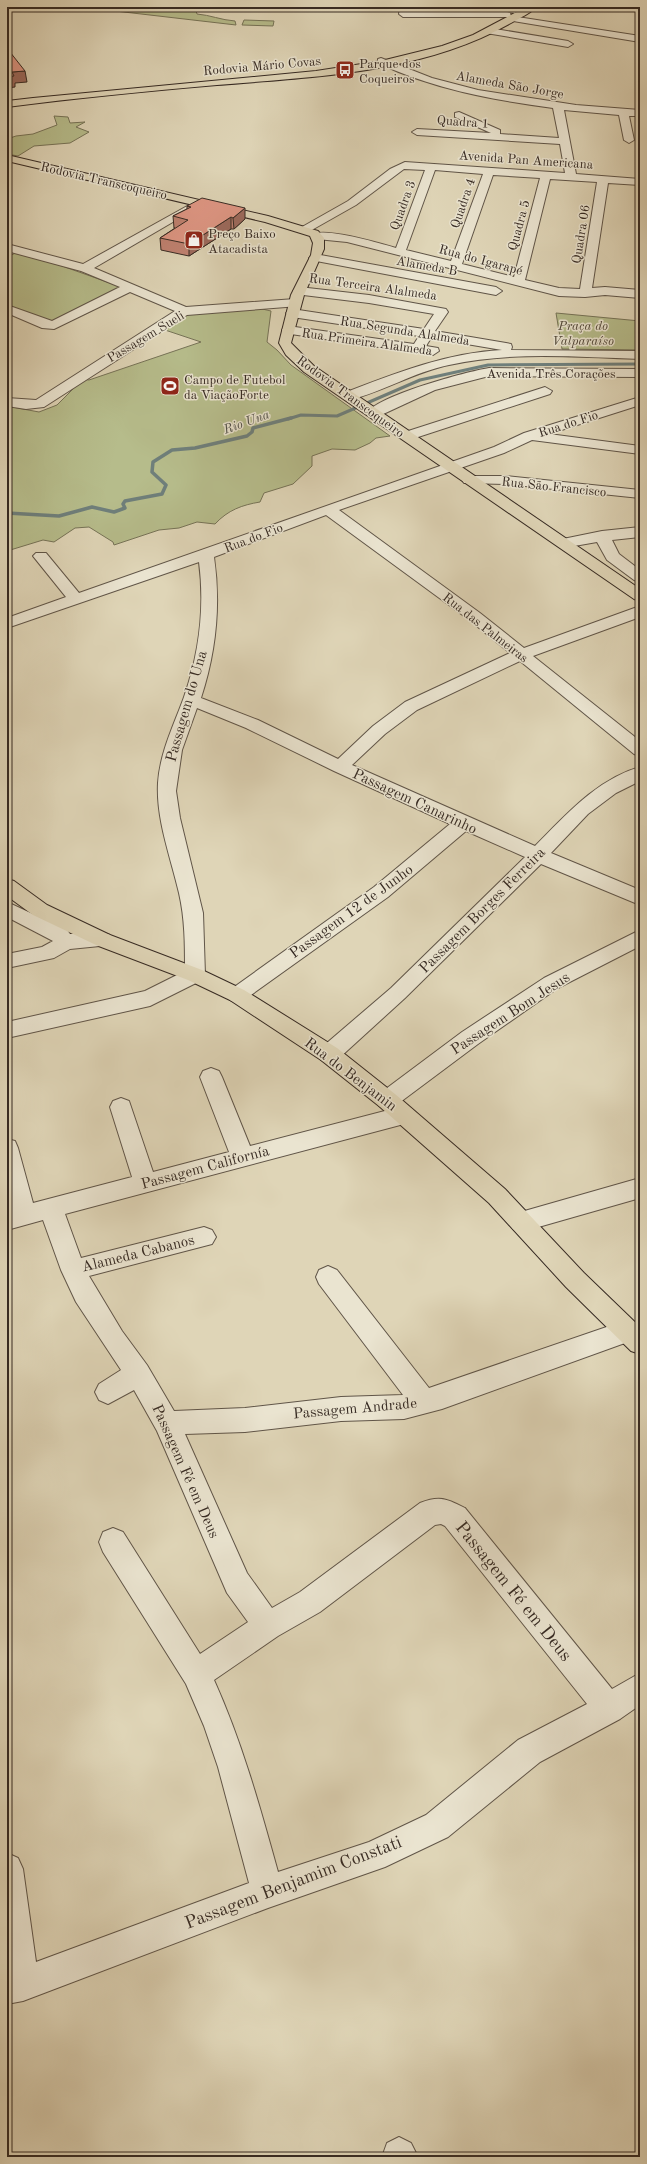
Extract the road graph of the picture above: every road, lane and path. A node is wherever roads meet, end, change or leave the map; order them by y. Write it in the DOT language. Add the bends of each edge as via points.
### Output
graph roads {
  1 [pos="522,11"];
  2 [pos="600,21"];
  3 [pos="588,30"];
  4 [pos="489,31"];
  5 [pos="640,39"];
  6 [pos="568,44"];
  7 [pos="629,48"];
  8 [pos="557,51"];
  9 [pos="384,62"];
  10 [pos="7,100"];
  11 [pos="7,104"];
  12 [pos="558,106"];
  13 [pos="624,113"];
  14 [pos="640,114"];
  15 [pos="459,115"];
  16 [pos="417,132"];
  17 [pos="508,138"];
  18 [pos="629,140"];
  19 [pos="564,141"];
  20 [pos="7,158"];
  21 [pos="432,167"];
  22 [pos="489,171"];
  23 [pos="546,175"];
  24 [pos="571,177"];
  25 [pos="603,179"];
  26 [pos="640,182"];
  27 [pos="198,203"];
  28 [pos="306,229"];
  29 [pos="318,236"];
  30 [pos="7,247"];
  31 [pos="400,252"];
  32 [pos="315,258"];
  33 [pos="455,267"];
  34 [pos="85,268"];
  35 [pos="305,278"];
  36 [pos="320,281"];
  37 [pos="335,283"];
  38 [pos="518,283"];
  39 [pos="130,287"];
  40 [pos="584,293"];
  41 [pos="640,294"];
  42 [pos="519,296"];
  43 [pos="369,299"];
  44 [pos="296,302"];
  45 [pos="409,306"];
  46 [pos="7,309"];
  47 [pos="184,311"];
  48 [pos="352,320"];
  49 [pos="390,327"];
  50 [pos="288,330"];
  51 [pos="428,334"];
  52 [pos="341,337"];
  53 [pos="379,343"];
  54 [pos="418,348"];
  55 [pos="446,353"];
  56 [pos="513,355"];
  57 [pos="640,355"];
  58 [pos="640,373"];
  59 [pos="545,391"];
  60 [pos="351,397"];
  61 [pos="640,401"];
  62 [pos="7,402"];
  63 [pos="615,408"];
  64 [pos="640,410"];
  65 [pos="372,412"];
  66 [pos="407,436"];
  67 [pos="529,436"];
  68 [pos="499,450"];
  69 [pos="640,450"];
  70 [pos="451,466"];
  71 [pos="469,480"];
  72 [pos="505,480"];
  73 [pos="640,494"];
  74 [pos="328,509"];
  75 [pos="640,532"];
  76 [pos="602,536"];
  77 [pos="563,543"];
  78 [pos="206,555"];
  79 [pos="41,556"];
  80 [pos="640,577"];
  81 [pos="640,596"];
  82 [pos="76,599"];
  83 [pos="640,611"];
  84 [pos="7,623"];
  85 [pos="522,654"];
  86 [pos="191,700"];
  87 [pos="640,750"];
  88 [pos="340,767"];
  89 [pos="640,773"];
  90 [pos="463,823"];
  91 [pos="536,856"];
  92 [pos="7,886"];
  93 [pos="640,898"];
  94 [pos="7,909"];
  95 [pos="640,938"];
  96 [pos="103,940"];
  97 [pos="64,942"];
  98 [pos="7,960"];
  99 [pos="195,975"];
  100 [pos="237,995"];
  101 [pos="7,1030"];
  102 [pos="328,1054"];
  103 [pos="211,1076"];
  104 [pos="387,1100"];
  105 [pos="121,1107"];
  106 [pos="404,1115"];
  107 [pos="7,1148"];
  108 [pos="242,1157"];
  109 [pos="145,1182"];
  110 [pos="640,1188"];
  111 [pos="51,1208"];
  112 [pos="16,1218"];
  113 [pos="521,1222"];
  114 [pos="204,1237"];
  115 [pos="73,1270"];
  116 [pos="328,1277"];
  117 [pos="634,1337"];
  118 [pos="138,1373"];
  119 [pos="108,1392"];
  120 [pos="424,1402"];
  121 [pos="168,1423"];
  122 [pos="113,1542"];
  123 [pos="268,1626"];
  124 [pos="196,1674"];
  125 [pos="640,1688"];
  126 [pos="609,1708"];
  127 [pos="7,1869"];
  128 [pos="268,1892"];
  129 [pos="15,1985"];
  1 -- 1 [label="street" via="404,7 403,14"];
  1 -- 3 [label="street"];
  1 -- 4 [label="main road, Rodovia Mário Covas"];
  1 -- 9 [label="main road, Rodovia Mário Covas" via="459,39"];
  2 -- 3 [label="street"];
  3 -- 5 [label="street"];
  3 -- 6 [label="street"];
  4 -- 6 [label="street"];
  4 -- 9 [label="main road, Rodovia Mário Covas" via="440,50"];
  5 -- 7 [label="street"];
  6 -- 8 [label="street"];
  9 -- 10 [label="main road, Rodovia Mário Covas" via="300,72 125,86"];
  9 -- 11 [label="main road, Rodovia Mário Covas" via="308,74"];
  9 -- 12 [label="street, Alameda São Jorge" via="445,85"];
  12 -- 13 [label="street, Alameda São Jorge"];
  12 -- 19 [label="street"];
  13 -- 14 [label="street, Alameda São Jorge"];
  13 -- 18 [label="street"];
  15 -- 17 [label="street, Quadra 1"];
  16 -- 17 [label="street, Quadra 1"];
  17 -- 19 [label="street, Quadra 1"];
  19 -- 24 [label="street" via="564,162"];
  20 -- 27 [label="main road, Rodovia Transcoqueiro"];
  21 -- 22 [label="street, Avenida Pan Americana"];
  21 -- 28 [label="street, Avenida Pan Americana" via="396,168 350,204"];
  21 -- 31 [label="street, Quadra 3"];
  22 -- 23 [label="street, Avenida Pan Americana"];
  22 -- 33 [label="street, Quadra 4"];
  23 -- 24 [label="street, Avenida Pan Americana"];
  23 -- 38 [label="street, Quadra 5"];
  24 -- 25 [label="street, Avenida Pan Americana"];
  25 -- 26 [label="street, Avenida Pan Americana"];
  25 -- 40 [label="street, Quadra 06"];
  27 -- 28 [label="main road, Rodovia Transcoqueiro"];
  27 -- 34 [label="street"];
  28 -- 29 [label="main road, Rodovia Transcoqueiro"];
  29 -- 31 [label="street, Rua do Igarapé" via="346,239"];
  29 -- 32 [label="main road, Rodovia Transcoqueiro"];
  30 -- 34 [label="street"];
  31 -- 33 [label="street, Rua do Igarapé"];
  32 -- 35 [label="main road, Rodovia Transcoqueiro"];
  32 -- 42 [label="street, Alameda B"];
  33 -- 38 [label="street, Rua do Igarapé"];
  34 -- 39 [label="street"];
  35 -- 36 [label="street"];
  35 -- 44 [label="main road, Rodovia Transcoqueiro"];
  37 -- 45 [label="street" via="418,296"];
  38 -- 40 [label="street, Rua do Igarapé" via="559,292"];
  39 -- 46 [label="street" via="54,325 46,325"];
  39 -- 47 [label="street"];
  40 -- 41 [label="street, Rua do Igarapé" via="605,291"];
  43 -- 44 [label="street, Rua Terceira Alalmeda"];
  43 -- 45 [label="street, Rua Terceira Alalmeda"];
  43 -- 48 [label="street"];
  44 -- 47 [label="street, Passagem Sueli"];
  44 -- 48 [label="street, Rua Segunda Alalmeda"];
  44 -- 50 [label="main road, Rodovia Transcoqueiro"];
  45 -- 49 [label="street"];
  45 -- 51 [label="street, Rua Terceira Alalmeda" via="442,312"];
  47 -- 62 [label="street, Passagem Sueli" via="39,404"];
  48 -- 49 [label="street, Rua Segunda Alalmeda"];
  48 -- 52 [label="street"];
  49 -- 51 [label="street, Rua Segunda Alalmeda"];
  49 -- 53 [label="street"];
  50 -- 52 [label="street, Rua Primeira Alalmeda"];
  50 -- 60 [label="main road, Rodovia Transcoqueiro" via="285,343 291,352 309,369"];
  51 -- 54 [label="street"];
  51 -- 56 [label="street, Rua Segunda Alalmeda" via="498,345 508,348"];
  52 -- 53 [label="street, Rua Primeira Alalmeda"];
  53 -- 54 [label="street, Rua Primeira Alalmeda"];
  54 -- 55 [label="street, Rua Primeira Alalmeda"];
  56 -- 57 [label="street, Avenida Três Corações"];
  56 -- 60 [label="street, Avenida Três Corações" via="478,357 423,368"];
  58 -- 65 [label="street, Avenida Três Corações" via="489,372 467,375 399,399"];
  59 -- 66 [label="street"];
  60 -- 65 [label="main road, Rodovia Transcoqueiro"];
  61 -- 63 [label="street, Rua do Fio"];
  63 -- 64 [label="street"];
  63 -- 67 [label="street, Rua do Fio"];
  65 -- 66 [label="main road, Rodovia Transcoqueiro"];
  66 -- 70 [label="main road, Rodovia Transcoqueiro"];
  67 -- 68 [label="street, Rua do Fio"];
  67 -- 69 [label="street"];
  68 -- 70 [label="street, Rua do Fio"];
  68 -- 72 [label="street"];
  70 -- 71 [label="main road, Rodovia Transcoqueiro"];
  70 -- 74 [label="street, Rua do Fio"];
  71 -- 72 [label="street, Rua São Francisco"];
  71 -- 77 [label="main road, Rodovia Transcoqueiro"];
  72 -- 73 [label="street, Rua São Francisco"];
  74 -- 78 [label="street, Rua do Fio"];
  74 -- 85 [label="street, Rua das Palmeiras"];
  75 -- 76 [label="street"];
  76 -- 77 [label="street"];
  76 -- 80 [label="street" via="612,557"];
  77 -- 81 [label="main road, Rodovia Transcoqueiro"];
  78 -- 82 [label="street, Rua do Fio"];
  78 -- 86 [label="street, Passagem do Una" via="210,576 206,634 202,661"];
  79 -- 82 [label="street"];
  82 -- 84 [label="street, Rua do Fio"];
  83 -- 85 [label="street"];
  85 -- 87 [label="street, Rua das Palmeiras"];
  85 -- 88 [label="street" via="411,706 389,722"];
  86 -- 88 [label="street, Passagem Canarinho" via="220,709"];
  86 -- 99 [label="street, Passagem do Una" via="173,743 167,783 172,827 195,932"];
  88 -- 90 [label="street, Passagem Canarinho"];
  89 -- 91 [label="street, Passagem Borges Ferreira" via="610,789 581,810"];
  90 -- 91 [label="street, Passagem Canarinho"];
  90 -- 100 [label="street, Passagem 12 de Junho" via="381,892"];
  91 -- 93 [label="street, Passagem Canarinho"];
  91 -- 102 [label="street, Passagem Borges Ferreira" via="398,993"];
  92 -- 96 [label="main road, Rua do Benjamin" via="40,910"];
  94 -- 97 [label="street" via="60,935"];
  95 -- 104 [label="street, Passagem Bom Jesus" via="551,983 470,1038"];
  96 -- 97 [label="street"];
  96 -- 99 [label="main road, Rua do Benjamin"];
  97 -- 98 [label="street" via="53,951"];
  99 -- 100 [label="main road, Rua do Benjamin"];
  99 -- 101 [label="street" via="150,998"];
  100 -- 102 [label="main road, Rua do Benjamin"];
  102 -- 104 [label="main road, Rua do Benjamin"];
  103 -- 108 [label="street"];
  104 -- 106 [label="main road, Rua do Benjamin"];
  105 -- 109 [label="street"];
  106 -- 108 [label="street, Passagem Californía"];
  106 -- 113 [label="main road, Rua do Benjamin" via="497,1196"];
  107 -- 112 [label="street"];
  108 -- 109 [label="street, Passagem Californía"];
  109 -- 111 [label="street, Passagem Californía"];
  110 -- 113 [label="street"];
  111 -- 112 [label="street, Passagem Californía"];
  111 -- 115 [label="street, Passagem Fé em Deus"];
  113 -- 117 [label="main road, Rua do Benjamin" via="575,1280"];
  114 -- 115 [label="street, Alameda Cabanos"];
  115 -- 118 [label="street, Passagem Fé em Deus" via="113,1339"];
  116 -- 120 [label="street"];
  117 -- 120 [label="street, Passagem Andrade"];
  118 -- 119 [label="street"];
  118 -- 121 [label="street, Passagem Fé em Deus"];
  120 -- 121 [label="street, Passagem Andrade" via="404,1407 311,1411 245,1420"];
  121 -- 123 [label="street, Passagem Fé em Deus" via="237,1583"];
  122 -- 124 [label="street"];
  123 -- 124 [label="street, Passagem Fé em Deus"];
  123 -- 126 [label="street, Passagem Fé em Deus" via="310,1602 430,1512 443,1511 455,1517 485,1552"];
  124 -- 128 [label="street" via="218,1723 233,1767"];
  125 -- 126 [label="street, Passagem Benjamim Constati"];
  126 -- 128 [label="street, Passagem Benjamim Constati" via="529,1751 437,1826 374,1856"];
  127 -- 129 [label="street"];
  128 -- 129 [label="street, Passagem Benjamim Constati"];
}
